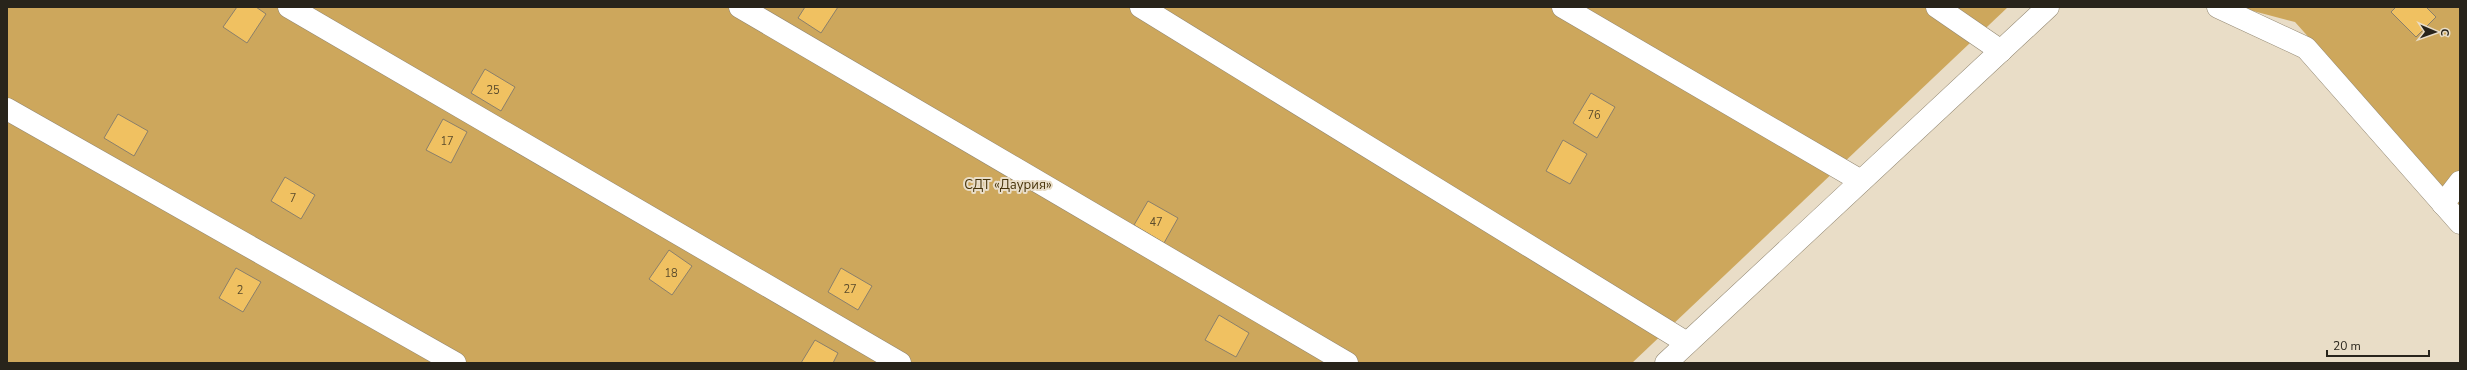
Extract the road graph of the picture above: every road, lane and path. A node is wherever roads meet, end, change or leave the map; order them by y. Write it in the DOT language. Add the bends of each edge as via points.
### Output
graph roads {
  1 [pos="290,7"];
  2 [pos="740,7"];
  3 [pos="1141,7"];
  4 [pos="1562,7"];
  5 [pos="1936,7"];
  6 [pos="2048,7"];
  7 [pos="2218,7"];
  8 [pos="2001,51"];
  9 [pos="7,109"];
  10 [pos="1861,181"];
  11 [pos="2460,182"];
  12 [pos="2443,204"];
  13 [pos="2460,223"];
  14 [pos="1687,343"];
  15 [pos="455,363"];
  16 [pos="900,363"];
  17 [pos="1347,363"];
  18 [pos="1666,363"];
  1 -- 16 [label="lane"];
  2 -- 17 [label="lane"];
  3 -- 14 [label="lane"];
  4 -- 10 [label="lane"];
  5 -- 8 [label="lane"];
  6 -- 8 [label="lane"];
  7 -- 12 [label="lane" via="2306,48"];
  8 -- 10 [label="lane"];
  9 -- 15 [label="lane"];
  10 -- 14 [label="lane"];
  11 -- 12 [label="lane"];
  12 -- 13 [label="lane"];
  14 -- 18 [label="lane"];
}
